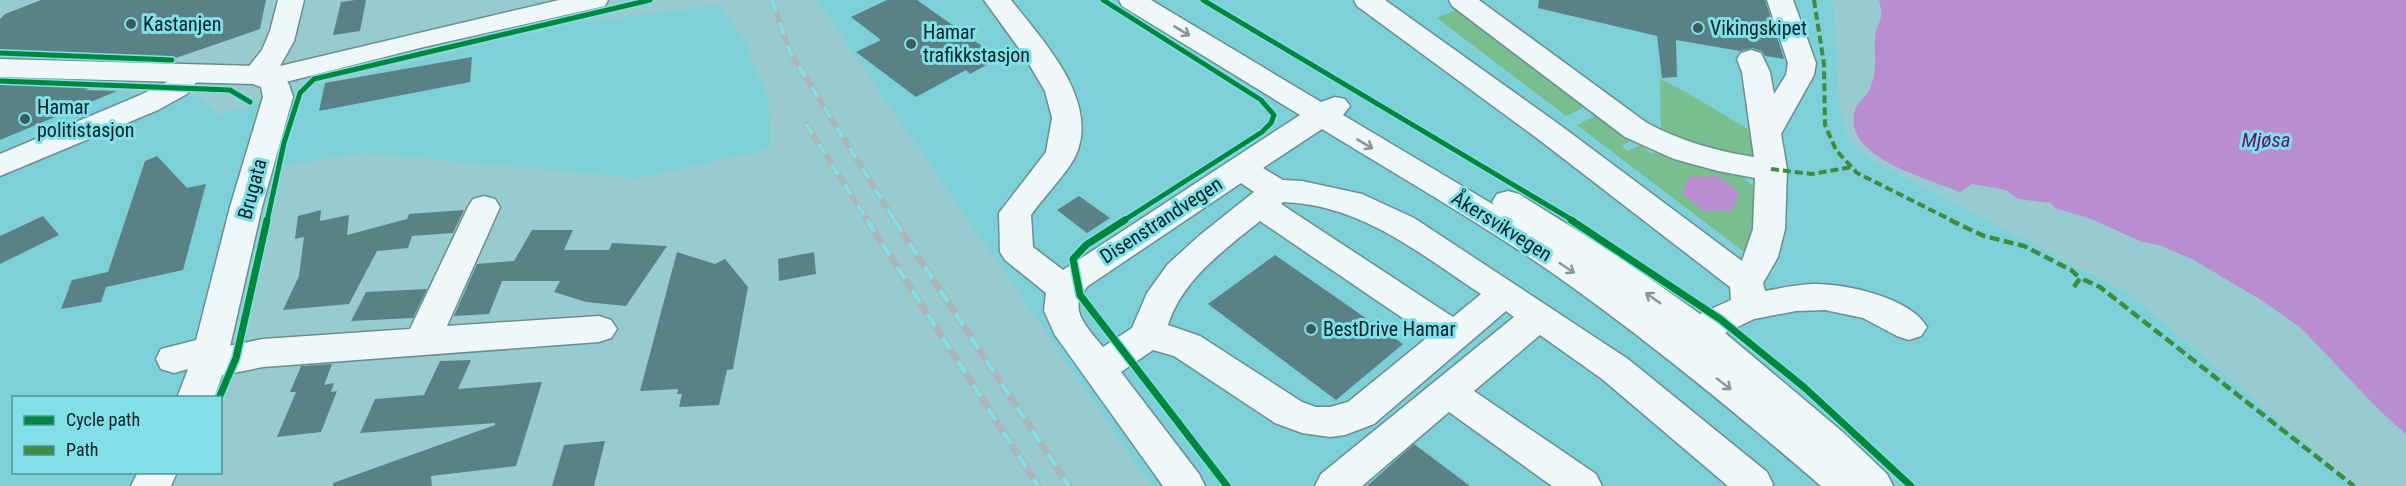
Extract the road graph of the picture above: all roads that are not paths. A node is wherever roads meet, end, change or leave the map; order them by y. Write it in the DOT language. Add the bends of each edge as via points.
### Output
graph roads {
  1 [pos="291,0"];
  2 [pos="595,0"];
  3 [pos="997,0"];
  4 [pos="1132,0"];
  5 [pos="1173,0"];
  6 [pos="1367,0"];
  7 [pos="1462,0"];
  8 [pos="1780,0"];
  9 [pos="1751,59"];
  10 [pos="0,68"];
  11 [pos="188,75"];
  12 [pos="261,76"];
  13 [pos="1329,109"];
  14 [pos="1766,133"];
  15 [pos="0,166"];
  16 [pos="1240,168"];
  17 [pos="1770,169"];
  18 [pos="1267,198"];
  19 [pos="484,207"];
  20 [pos="1064,289"];
  21 [pos="1505,293"];
  22 [pos="1746,294"];
  23 [pos="1539,316"];
  24 [pos="1909,327"];
  25 [pos="599,329"];
  26 [pos="1454,335"];
  27 [pos="1147,336"];
  28 [pos="1684,336"];
  29 [pos="422,342"];
  30 [pos="210,357"];
  31 [pos="174,359"];
  32 [pos="1099,368"];
  33 [pos="1448,392"];
  34 [pos="196,396"];
  35 [pos="1739,481"];
  36 [pos="1185,486"];
  37 [pos="1335,486"];
  38 [pos="1582,486"];
  39 [pos="1848,486"];
  40 [pos="1873,486"];
  1 -- 12 [label="street" via="283,37"];
  2 -- 12 [label="street"];
  3 -- 20 [label="street" via="1060,91 1067,118 1061,154 1015,213 1017,252"];
  4 -- 13 [label="street, Åkersvikvegen, one-way"];
  5 -- 13 [label="street, Åkersvikvegen"];
  6 -- 22 [label="street" via="1549,132"];
  7 -- 17 [label="street" via="1636,130 1662,145 1717,161"];
  8 -- 14 [label="street" via="1802,63 1800,75"];
  9 -- 14 [label="street"];
  10 -- 11 [label="street"];
  11 -- 12 [label="street"];
  11 -- 15 [label="street" via="177,88 148,103"];
  12 -- 30 [label="street, Brugata" via="275,82 278,96"];
  13 -- 16 [label="street, Disenstrandvegen"];
  13 -- 28 [label="street, Åkersvikvegen" via="1591,283"];
  14 -- 17 [label="street"];
  16 -- 18 [label="street"];
  16 -- 20 [label="street, Disenstrandvegen" via="1076,277"];
  17 -- 22 [label="street" via="1768,233"];
  18 -- 21 [label="street" via="1326,195 1377,212"];
  18 -- 26 [label="street"];
  18 -- 27 [label="street" via="1178,277 1160,300"];
  19 -- 29 [label="street"];
  20 -- 32 [label="street" via="1061,313"];
  21 -- 23 [label="street"];
  21 -- 26 [label="street"];
  22 -- 24 [label="street" via="1866,304"];
  22 -- 28 [label="street"];
  23 -- 33 [label="street"];
  23 -- 35 [label="street" via="1615,369"];
  25 -- 29 [label="street"];
  26 -- 27 [label="street" via="1361,413 1346,421 1329,423 1288,414 1187,346 1172,339"];
  27 -- 32 [label="street"];
  28 -- 39 [label="street, Åkersvikvegen, one-way" via="1752,405"];
  28 -- 40 [label="street, Åkersvikvegen" via="1774,393"];
  29 -- 30 [label="street"];
  30 -- 31 [label="street"];
  30 -- 34 [label="street, Brugata"];
  32 -- 36 [label="street"];
  33 -- 37 [label="street"];
  33 -- 38 [label="street"];
}
